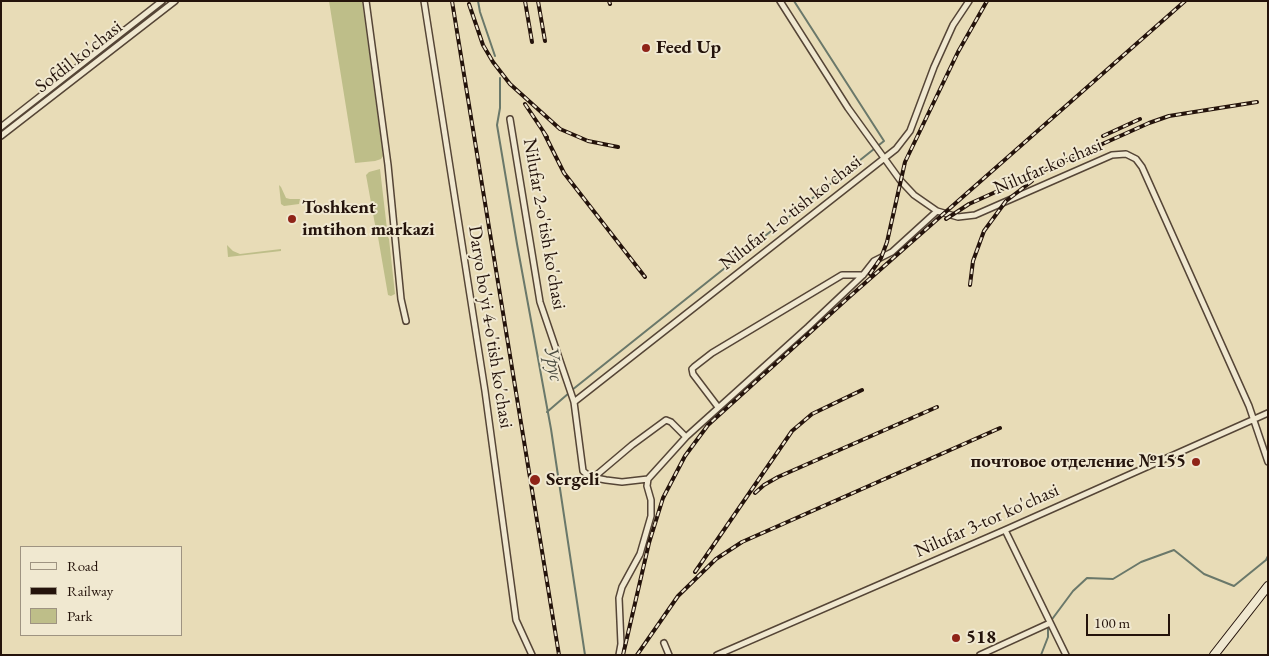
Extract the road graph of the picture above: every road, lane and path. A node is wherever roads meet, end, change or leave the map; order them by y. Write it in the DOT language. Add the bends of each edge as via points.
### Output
graph roads {
  1 [pos="162,1"];
  2 [pos="175,1"];
  3 [pos="366,1"];
  4 [pos="424,1"];
  5 [pos="780,1"];
  6 [pos="969,1"];
  7 [pos="167,7"];
  8 [pos="98,52"];
  9 [pos="102,57"];
  10 [pos="510,119"];
  11 [pos="1,127"];
  12 [pos="1,136"];
  13 [pos="885,159"];
  14 [pos="937,211"];
  15 [pos="863,275"];
  16 [pos="406,320"];
  17 [pos="574,402"];
  18 [pos="718,407"];
  19 [pos="1268,413"];
  20 [pos="1254,420"];
  21 [pos="686,437"];
  22 [pos="1268,462"];
  23 [pos="592,478"];
  24 [pos="648,479"];
  25 [pos="1005,530"];
  26 [pos="1268,586"];
  27 [pos="1050,623"];
  28 [pos="664,643"];
  29 [pos="532,655"];
  30 [pos="619,655"];
  31 [pos="669,655"];
  32 [pos="717,655"];
  33 [pos="980,655"];
  34 [pos="1066,655"];
  35 [pos="1214,655"];
  1 -- 7 [label="street"];
  1 -- 8 [label="street, Sofdil ko'chasi"];
  2 -- 7 [label="street, Sofdil ko'chasi"];
  3 -- 16 [label="street"];
  4 -- 29 [label="street, Daryo bo'yi 4-o'tish ko'chasi" via="485,391 516,620"];
  5 -- 13 [label="street, Nilufar ko'chasi" via="848,108"];
  6 -- 13 [label="street, Nilufar 1-o'tish ko'chasi" via="953,25 910,131"];
  7 -- 9 [label="street, Sofdil ko'chasi"];
  8 -- 9 [label="street"];
  8 -- 11 [label="street, Sofdil ko'chasi"];
  9 -- 12 [label="street, Sofdil ko'chasi"];
  10 -- 17 [label="street, Nilufar 2-o'tish ko'chasi" via="540,302"];
  13 -- 14 [label="street, Nilufar ko'chasi" via="908,190"];
  13 -- 17 [label="street, Nilufar 1-o'tish ko'chasi"];
  14 -- 15 [label="street" via="892,252 874,261"];
  14 -- 20 [label="street, Nilufar ko'chasi" via="958,217 976,215 1112,155 1134,157 1146,176"];
  15 -- 18 [label="street"];
  15 -- 18 [label="street" via="842,275 692,368"];
  17 -- 23 [label="street, Nilufar 2-o'tish ko'chasi" via="583,471"];
  18 -- 21 [label="street"];
  19 -- 20 [label="street, Nilufar 3-tor ko'chasi"];
  20 -- 22 [label="street, Nilufar ko'chasi"];
  20 -- 25 [label="street, Nilufar 3-tor ko'chasi"];
  21 -- 23 [label="street" via="666,420"];
  21 -- 24 [label="street"];
  23 -- 24 [label="street" via="622,482"];
  24 -- 30 [label="street" via="651,516 640,554 619,598"];
  25 -- 27 [label="street"];
  25 -- 32 [label="street, Nilufar 3-tor ko'chasi"];
  26 -- 35 [label="street"];
  27 -- 33 [label="street"];
  27 -- 34 [label="street"];
  28 -- 31 [label="street"];
}
